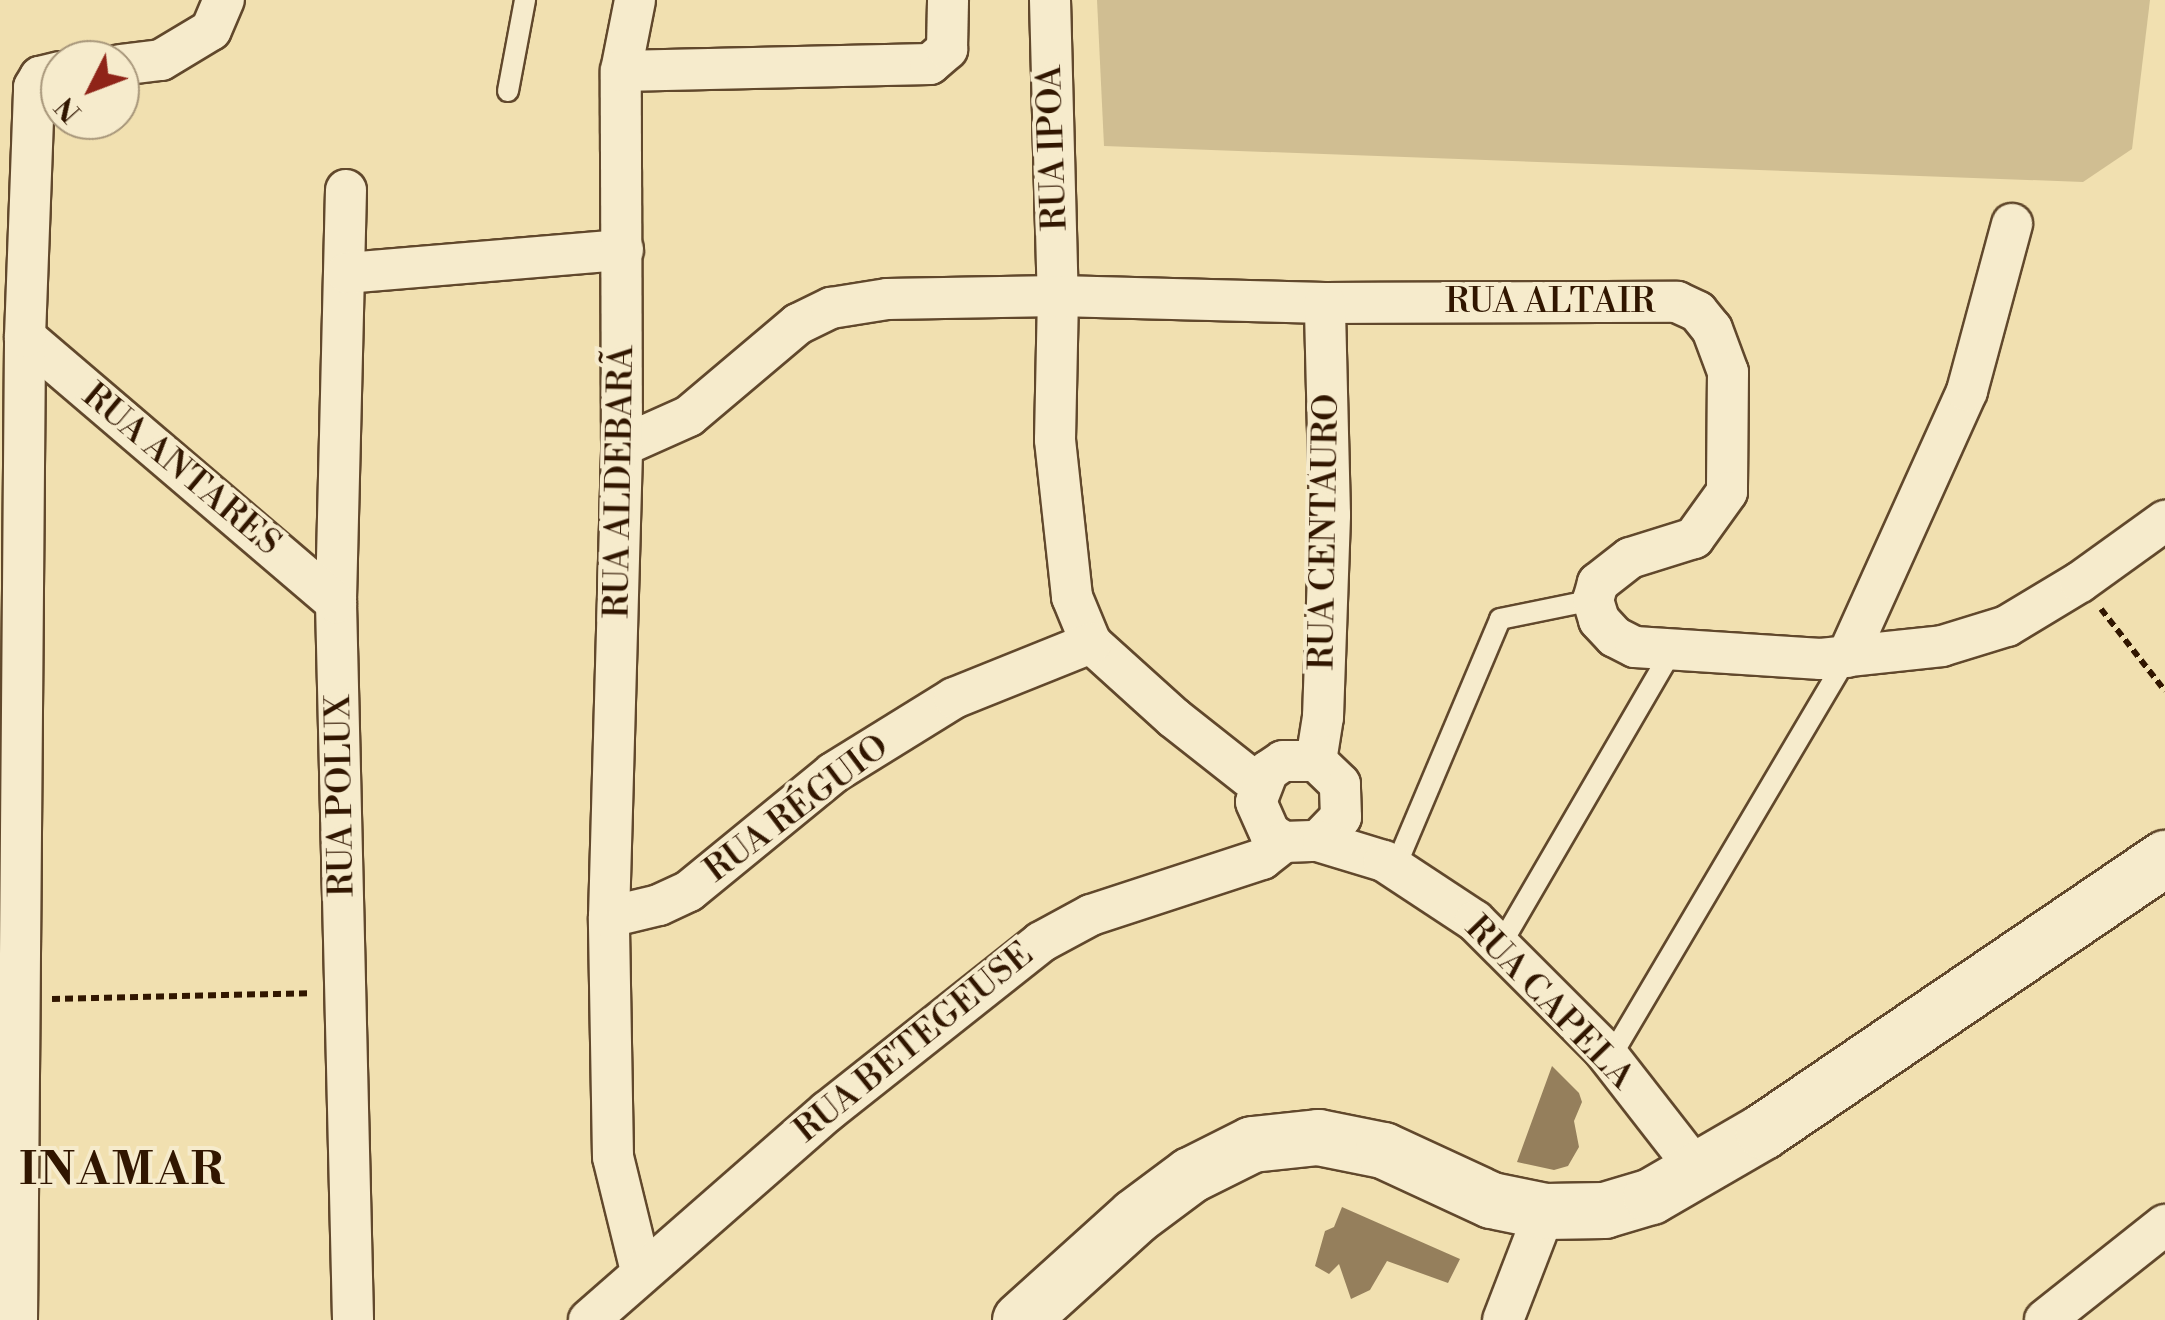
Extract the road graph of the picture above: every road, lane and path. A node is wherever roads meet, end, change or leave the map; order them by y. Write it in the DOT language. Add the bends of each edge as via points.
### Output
graph roads {
  1 [pos="224,0"];
  2 [pos="525,0"];
  3 [pos="635,0"];
  4 [pos="948,0"];
  5 [pos="1050,0"];
  6 [pos="140,63"];
  7 [pos="622,72"];
  8 [pos="508,91"];
  9 [pos="42,140"];
  10 [pos="346,190"];
  11 [pos="2012,224"];
  12 [pos="623,250"];
  13 [pos="347,273"];
  14 [pos="1058,296"];
  15 [pos="1324,302"];
  16 [pos="25,338"];
  17 [pos="622,446"];
  18 [pos="2165,522"];
  19 [pos="2080,582"];
  20 [pos="1592,600"];
  21 [pos="336,603"];
  22 [pos="1091,643"];
  23 [pos="1671,652"];
  24 [pos="1847,657"];
  25 [pos="2165,691"];
  26 [pos="1316,761"];
  27 [pos="1260,786"];
  28 [pos="1344,801"];
  29 [pos="1301,842"];
  30 [pos="2165,858"];
  31 [pos="1390,864"];
  32 [pos="609,916"];
  33 [pos="1500,946"];
  34 [pos="346,992"];
  35 [pos="9,999"];
  36 [pos="1610,1058"];
  37 [pos="1695,1167"];
  38 [pos="1545,1211"];
  39 [pos="2165,1225"];
  40 [pos="640,1271"];
  41 [pos="18,1320"];
  42 [pos="353,1320"];
  43 [pos="589,1320"];
  44 [pos="1020,1320"];
  45 [pos="1503,1320"];
  46 [pos="2044,1320"];
  1 -- 6 [label="street" via="211,30 161,60"];
  2 -- 8 [label="lane"];
  3 -- 7 [label="street, RUA ALDEBARÃ"];
  4 -- 7 [label="street" via="947,49 930,64"];
  5 -- 14 [label="street, RUA IPOA"];
  7 -- 12 [label="street, RUA ALDEBARÃ"];
  9 -- 16 [label="street"];
  10 -- 13 [label="street, RUA POLUX"];
  11 -- 24 [label="street" via="1966,391"];
  12 -- 13 [label="street"];
  12 -- 17 [label="street, RUA ALDEBARÃ"];
  13 -- 21 [label="street, RUA POLUX"];
  14 -- 15 [label="street, RUA ALTAIR"];
  14 -- 17 [label="street, RUA ALTAIR" via="887,299 831,308 798,324 689,416"];
  14 -- 22 [label="street" via="1055,440 1072,597"];
  15 -- 20 [label="street, RUA ALTAIR" via="1678,302 1698,312 1712,328 1728,372 1727,492 1694,538 1630,558 1598,583"];
  15 -- 26 [label="street, RUA CENTAURO" via="1330,514"];
  16 -- 21 [label="street, RUA ANTARES"];
  16 -- 35 [label="street"];
  17 -- 32 [label="street, RUA ALDEBARÃ"];
  18 -- 19 [label="street"];
  19 -- 24 [label="street" via="2007,626 1942,646"];
  19 -- 25 [label="path"];
  20 -- 23 [label="street" via="1615,637"];
  20 -- 31 [label="lane" via="1500,618"];
  21 -- 34 [label="street, RUA POLUX"];
  22 -- 27 [label="street"];
  22 -- 32 [label="street, RUA RÉGUIO" via="954,698 833,773 689,890"];
  23 -- 24 [label="street"];
  23 -- 33 [label="lane"];
  24 -- 36 [label="lane"];
  26 -- 27 [label="street" via="1283,761"];
  26 -- 28 [label="street" via="1340,784"];
  27 -- 29 [label="street" via="1256,802 1270,833"];
  28 -- 29 [label="street" via="1341,818"];
  28 -- 31 [label="street, RUA CAPELA"];
  29 -- 31 [label="street, RUA CAPELA"];
  29 -- 40 [label="street, RUA BETEGEUSE" via="1091,915 1041,942"];
  30 -- 37 [label="main road" via="1763,1131"];
  31 -- 33 [label="street, RUA CAPELA" via="1475,921"];
  32 -- 40 [label="street, RUA ALDEBARÃ" via="614,1157"];
  33 -- 36 [label="street, RUA CAPELA"];
  34 -- 35 [label="path"];
  34 -- 42 [label="street, RUA POLUX"];
  35 -- 41 [label="street"];
  36 -- 37 [label="street, RUA CAPELA"];
  37 -- 38 [label="main road" via="1651,1196 1604,1210"];
  38 -- 44 [label="main road" via="1491,1200 1382,1150 1318,1137 1252,1144 1190,1174"];
  38 -- 45 [label="street"];
  39 -- 46 [label="street"];
  40 -- 43 [label="street, RUA BETEGEUSE"];
}
